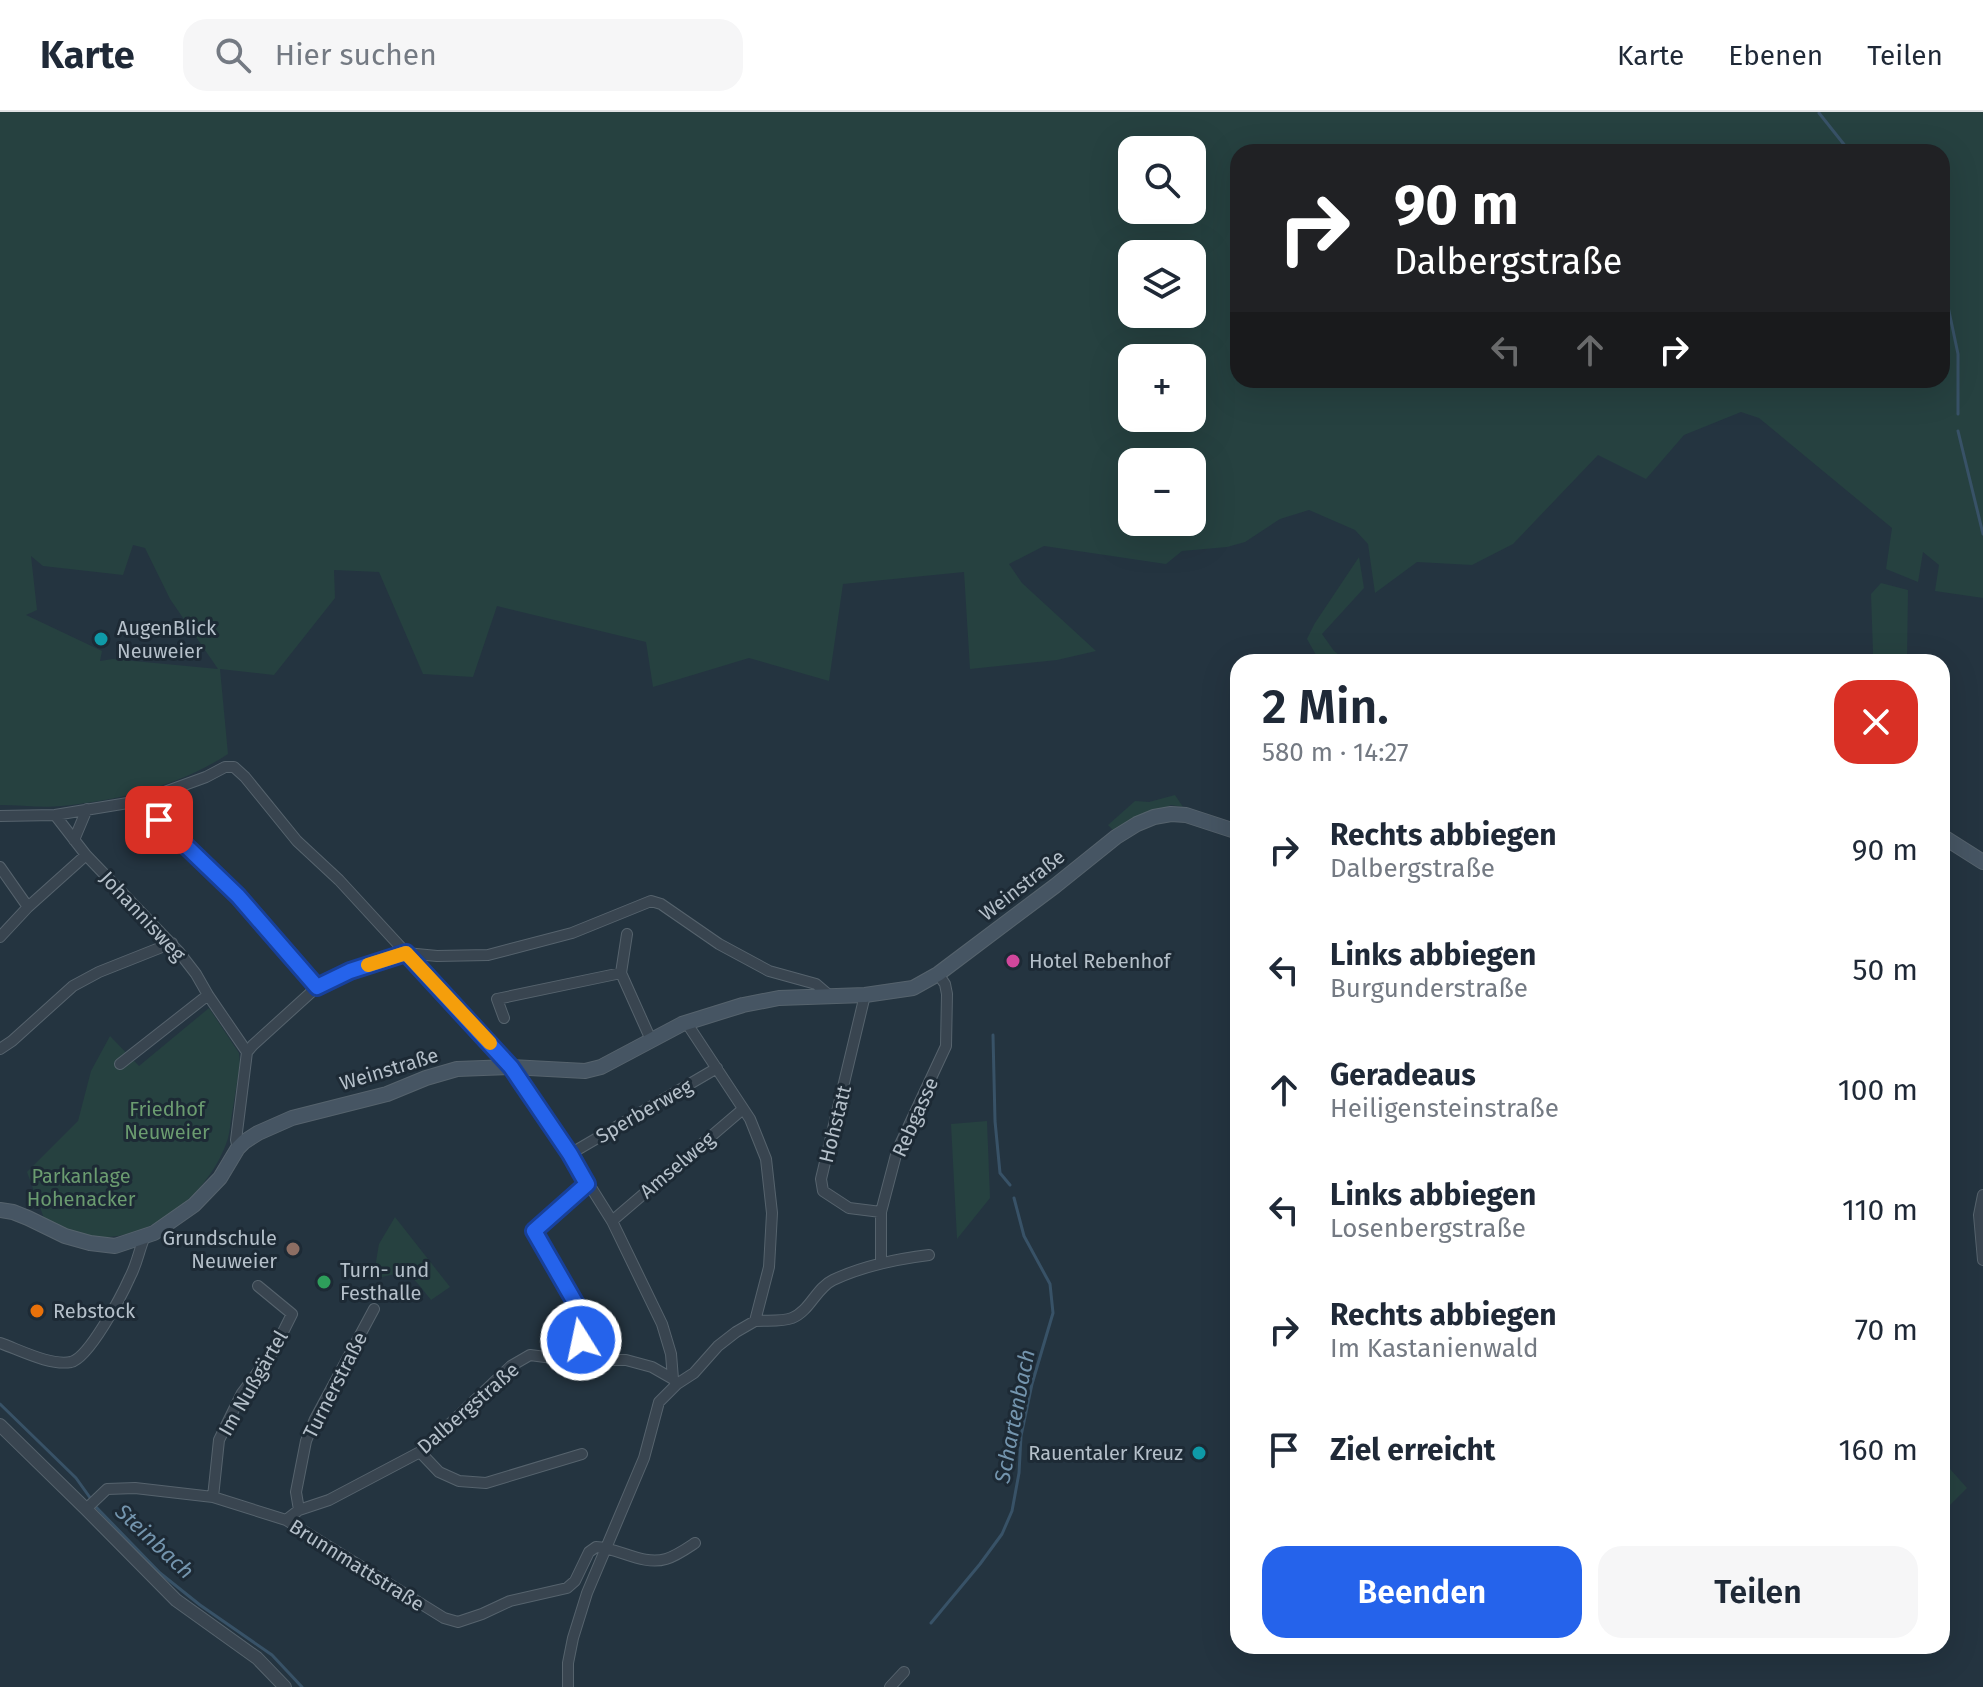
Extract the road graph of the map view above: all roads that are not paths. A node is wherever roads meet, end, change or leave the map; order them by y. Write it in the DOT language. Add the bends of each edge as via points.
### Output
graph roads {
  1 [pos="140,801"];
  2 [pos="87,809"];
  3 [pos="55,815"];
  4 [pos="0,816"];
  5 [pos="1230,829"];
  6 [pos="74,840"];
  7 [pos="1950,841"];
  8 [pos="86,855"];
  9 [pos="1983,862"];
  10 [pos="0,867"];
  11 [pos="28,907"];
  12 [pos="627,934"];
  13 [pos="0,937"];
  14 [pos="172,943"];
  15 [pos="406,953"];
  16 [pos="621,973"];
  17 [pos="938,974"];
  18 [pos="317,987"];
  19 [pos="208,995"];
  20 [pos="865,995"];
  21 [pos="830,996"];
  22 [pos="504,1018"];
  23 [pos="686,1022"];
  24 [pos="651,1040"];
  25 [pos="0,1049"];
  26 [pos="247,1052"];
  27 [pos="120,1064"];
  28 [pos="511,1067"];
  29 [pos="717,1068"];
  30 [pos="743,1109"];
  31 [pos="238,1148"];
  32 [pos="570,1154"];
  33 [pos="587,1184"];
  34 [pos="1983,1195"];
  35 [pos="0,1210"];
  36 [pos="881,1212"];
  37 [pos="612,1221"];
  38 [pos="145,1236"];
  39 [pos="929,1255"];
  40 [pos="1983,1260"];
  41 [pos="881,1263"];
  42 [pos="258,1286"];
  43 [pos="374,1309"];
  44 [pos="755,1321"];
  45 [pos="0,1343"];
  46 [pos="568,1360"];
  47 [pos="675,1382"];
  48 [pos="2,1431"];
  49 [pos="420,1452"];
  50 [pos="582,1454"];
  51 [pos="213,1497"];
  52 [pos="86,1509"];
  53 [pos="299,1510"];
  54 [pos="286,1520"];
  55 [pos="695,1543"];
  56 [pos="608,1548"];
  57 [pos="904,1672"];
  58 [pos="285,1687"];
  59 [pos="568,1687"];
  60 [pos="890,1687"];
  1 -- 2 [label="street"];
  1 -- 15 [label="street" via="234,767"];
  1 -- 18 [label="street" via="238,896"];
  2 -- 3 [label="street"];
  2 -- 6 [label="street"];
  3 -- 4 [label="street"];
  3 -- 6 [label="street, Johannisweg"];
  5 -- 17 [label="main road, Weinstraße" via="1186,815 1162,815 1137,824"];
  6 -- 8 [label="street, Johannisweg"];
  7 -- 9 [label="main road"];
  8 -- 11 [label="street"];
  8 -- 14 [label="street, Johannisweg"];
  10 -- 11 [label="street"];
  11 -- 13 [label="street"];
  12 -- 16 [label="street"];
  14 -- 19 [label="street, Johannisweg"];
  14 -- 25 [label="street" via="73,986"];
  15 -- 18 [label="street"];
  15 -- 21 [label="street, Weinstraße" via="488,955 572,933 651,901 769,971 816,984"];
  15 -- 28 [label="street"];
  16 -- 22 [label="street" via="497,999"];
  16 -- 24 [label="street"];
  17 -- 20 [label="main road, Weinstraße" via="913,988"];
  17 -- 36 [label="street, Rebgasse" via="947,994 946,1046 897,1151"];
  18 -- 26 [label="street"];
  19 -- 26 [label="street, Johannisweg"];
  19 -- 27 [label="street"];
  20 -- 21 [label="main road, Weinstraße"];
  20 -- 36 [label="street, Hohstatt" via="821,1179 823,1191 849,1208"];
  21 -- 23 [label="main road, Weinstraße" via="779,998"];
  23 -- 24 [label="main road, Weinstraße"];
  23 -- 29 [label="street"];
  24 -- 28 [label="main road, Weinstraße" via="585,1071"];
  26 -- 31 [label="street"];
  28 -- 31 [label="main road, Weinstraße" via="457,1069 426,1078 387,1094 292,1118"];
  28 -- 32 [label="street"];
  29 -- 30 [label="street"];
  29 -- 32 [label="street, Sperberweg"];
  30 -- 37 [label="street, Amselweg"];
  30 -- 44 [label="street" via="766,1159 772,1213 769,1267"];
  31 -- 38 [label="main road, Weinstraße" via="201,1198"];
  32 -- 33 [label="street"];
  33 -- 37 [label="street"];
  33 -- 46 [label="street" via="534,1231 584,1325"];
  34 -- 40 [label="street"];
  35 -- 38 [label="main road, Weinstraße" via="90,1243 115,1246"];
  36 -- 41 [label="street, Rebgasse"];
  37 -- 47 [label="street" via="662,1324"];
  38 -- 45 [label="street" via="132,1275 101,1330 74,1362 54,1363"];
  39 -- 41 [label="street"];
  41 -- 44 [label="street" via="831,1281 791,1318"];
  42 -- 51 [label="street, Im Nußgärtel" via="292,1314 219,1440"];
  43 -- 53 [label="street, Turnerstraße" via="306,1441 296,1492"];
  44 -- 47 [label="street" via="718,1346 694,1373"];
  46 -- 47 [label="street, Dalbergstraße" via="626,1360 652,1367"];
  46 -- 49 [label="street, Dalbergstraße" via="530,1355 511,1366"];
  47 -- 56 [label="street" via="659,1402 644,1458"];
  48 -- 52 [label="street"];
  49 -- 50 [label="street" via="439,1472 459,1481 486,1483"];
  49 -- 53 [label="street, Dalbergstraße"];
  51 -- 52 [label="street, Brunnmattstraße" via="107,1489"];
  51 -- 54 [label="street, Brunnmattstraße"];
  52 -- 58 [label="street" via="176,1600 257,1658"];
  53 -- 54 [label="street, Dalbergstraße"];
  54 -- 56 [label="street, Brunnmattstraße" via="458,1622 510,1601 567,1588 589,1552"];
  55 -- 56 [label="street" via="658,1561"];
  56 -- 59 [label="street" via="573,1638"];
  57 -- 60 [label="street"];
}
